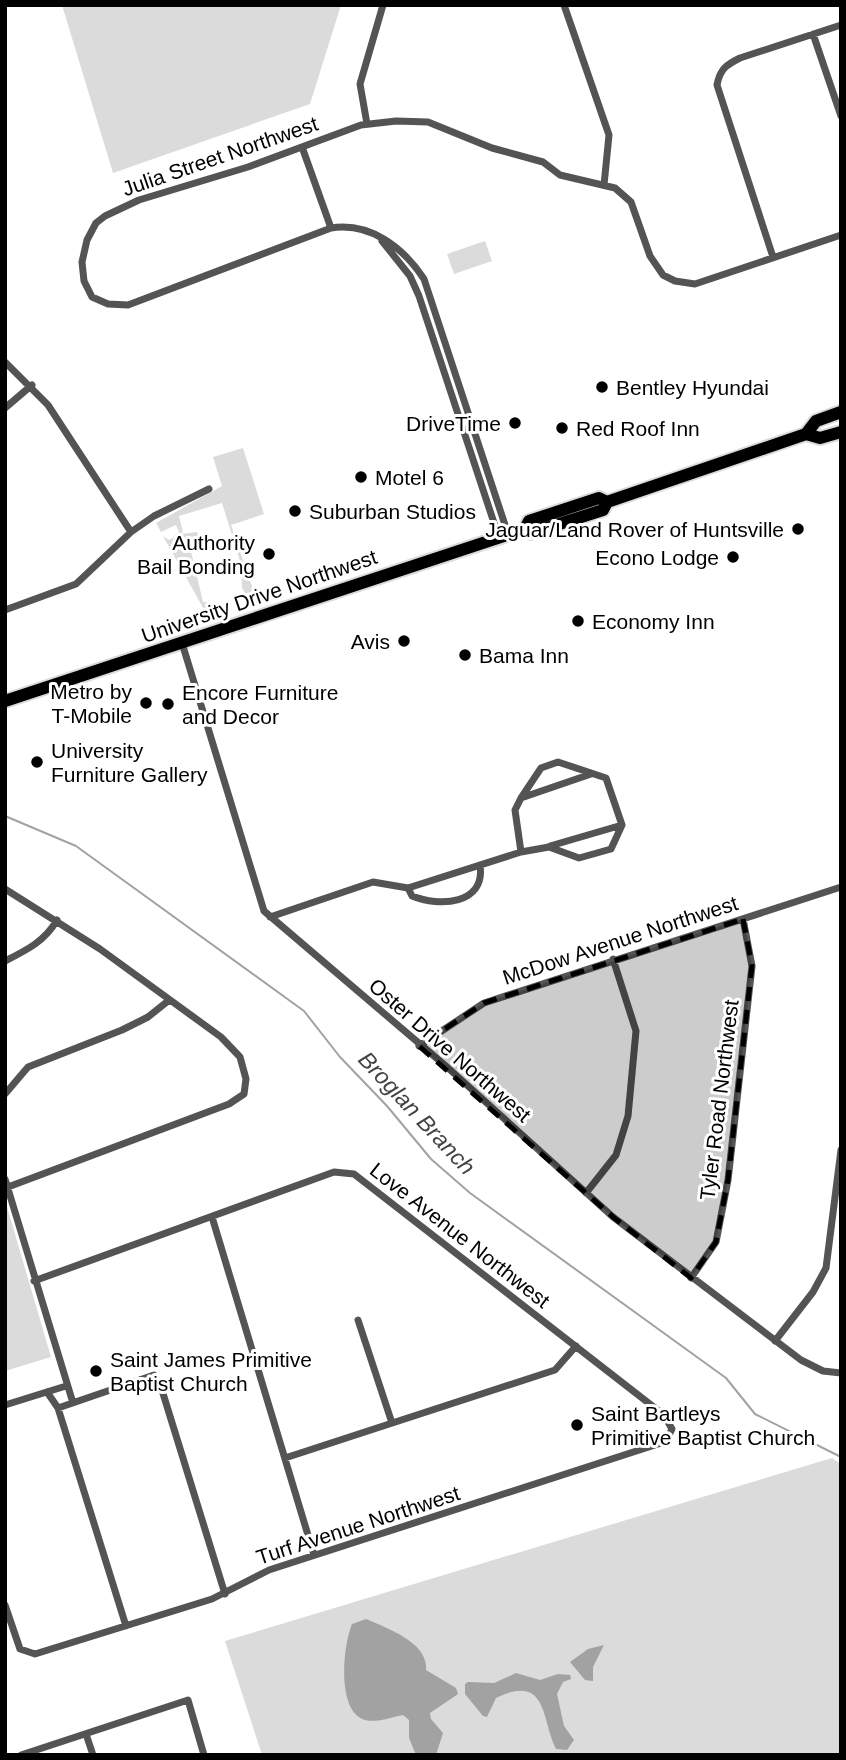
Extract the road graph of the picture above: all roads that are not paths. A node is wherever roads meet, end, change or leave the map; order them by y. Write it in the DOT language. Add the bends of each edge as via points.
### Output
graph roads {
  1 [pos="383,5"];
  2 [pos="564,5"];
  3 [pos="841,25"];
  4 [pos="813,34"];
  5 [pos="841,116"];
  6 [pos="367,124"];
  7 [pos="302,147"];
  8 [pos="604,185"];
  9 [pos="331,228"];
  10 [pos="841,235"];
  11 [pos="380,237"];
  12 [pos="773,257"];
  13 [pos="5,362"];
  14 [pos="32,385"];
  15 [pos="5,408"];
  16 [pos="841,412"];
  17 [pos="841,432"];
  18 [pos="806,434"];
  19 [pos="209,489"];
  20 [pos="131,532"];
  21 [pos="504,536"];
  22 [pos="5,610"];
  23 [pos="182,643"];
  24 [pos="5,701"];
  25 [pos="592,774"];
  26 [pos="521,797"];
  27 [pos="622,825"];
  28 [pos="549,847"];
  29 [pos="521,852"];
  30 [pos="481,865"];
  31 [pos="841,887"];
  32 [pos="408,888"];
  33 [pos="5,889"];
  34 [pos="270,917"];
  35 [pos="743,919"];
  36 [pos="57,920"];
  37 [pos="613,959"];
  38 [pos="5,961"];
  39 [pos="168,1001"];
  40 [pos="419,1046"];
  41 [pos="5,1094"];
  42 [pos="841,1150"];
  43 [pos="6,1183"];
  44 [pos="586,1193"];
  45 [pos="212,1217"];
  46 [pos="691,1278"];
  47 [pos="34,1282"];
  48 [pos="358,1320"];
  49 [pos="775,1341"];
  50 [pos="576,1346"];
  51 [pos="841,1373"];
  52 [pos="66,1386"];
  53 [pos="47,1392"];
  54 [pos="73,1403"];
  55 [pos="5,1405"];
  56 [pos="58,1408"];
  57 [pos="392,1423"];
  58 [pos="671,1433"];
  59 [pos="285,1458"];
  60 [pos="314,1555"];
  61 [pos="225,1594"];
  62 [pos="5,1605"];
  63 [pos="127,1626"];
  64 [pos="86,1734"];
  65 [pos="21,1755"];
  66 [pos="93,1755"];
  67 [pos="204,1755"];
  1 -- 6 [label="street" via="360,83"];
  2 -- 8 [label="street" via="609,135"];
  3 -- 4 [label="street"];
  4 -- 5 [label="street"];
  4 -- 12 [label="street" via="740,58 726,65 718,79"];
  6 -- 7 [label="street, Julia Street Northwest"];
  6 -- 8 [label="street, Julia Street Northwest" via="428,121 492,148 543,162 560,175"];
  7 -- 9 [label="street"];
  7 -- 9 [label="street, Julia Street Northwest" via="114,210 96,223 86,240 84,281 92,297 128,305"];
  8 -- 12 [label="street" via="631,202 650,256 663,275 675,281 695,284"];
  9 -- 11 [label="street, Julia Street Northwest" via="351,225"];
  10 -- 12 [label="street"];
  11 -- 21 [label="street" via="410,276 419,296"];
  11 -- 21 [label="street, Julia Street Northwest" via="414,262 424,279"];
  13 -- 14 [label="street"];
  14 -- 15 [label="street"];
  14 -- 20 [label="street"];
  16 -- 18 [label="highway, University Drive Northwest" via="816,421"];
  17 -- 18 [label="highway, University Drive Northwest" via="820,438"];
  18 -- 21 [label="highway, University Drive Northwest" via="607,502 603,510 583,517"];
  19 -- 20 [label="street"];
  20 -- 22 [label="street" via="76,584"];
  21 -- 23 [label="highway, University Drive Northwest"];
  23 -- 24 [label="highway, University Drive Northwest"];
  23 -- 34 [label="street, Oster Drive Northwest" via="264,911"];
  25 -- 26 [label="street"];
  25 -- 26 [label="street" via="558,762 541,768"];
  25 -- 27 [label="street" via="606,778"];
  26 -- 29 [label="street" via="515,810"];
  27 -- 28 [label="street"];
  27 -- 28 [label="street" via="611,849 579,858"];
  28 -- 29 [label="street"];
  29 -- 30 [label="street"];
  30 -- 32 [label="street"];
  30 -- 32 [label="street" via="482,878 473,894 454,902 430,903 412,896"];
  31 -- 35 [label="street, McDow Avenue Northwest"];
  32 -- 34 [label="street" via="373,882"];
  33 -- 36 [label="street"];
  34 -- 40 [label="street, Oster Drive Northwest"];
  35 -- 37 [label="street, McDow Avenue Northwest"];
  35 -- 46 [label="street, Tyler Road Northwest" via="752,966 724,1204 716,1242"];
  36 -- 38 [label="street" via="30,949"];
  36 -- 39 [label="street"];
  37 -- 40 [label="street, McDow Avenue Northwest" via="484,1003"];
  37 -- 44 [label="street" via="636,1031 628,1116 616,1155"];
  39 -- 41 [label="street" via="122,1030 28,1067"];
  39 -- 43 [label="street" via="220,1037 240,1057 246,1079 244,1094 208,1112"];
  40 -- 44 [label="street, Oster Drive Northwest"];
  42 -- 49 [label="street" via="826,1268"];
  43 -- 47 [label="street"];
  44 -- 46 [label="street, Oster Drive Northwest"];
  45 -- 47 [label="street, Love Avenue Northwest"];
  45 -- 50 [label="street, Love Avenue Northwest" via="334,1172 354,1174"];
  45 -- 59 [label="street"];
  46 -- 49 [label="street, Oster Drive Northwest"];
  47 -- 52 [label="street"];
  48 -- 57 [label="street"];
  49 -- 51 [label="street, Oster Drive Northwest" via="812,1366"];
  50 -- 57 [label="street" via="555,1370"];
  50 -- 58 [label="street, Love Avenue Northwest" via="664,1415 671,1423"];
  52 -- 53 [label="street"];
  52 -- 54 [label="street"];
  53 -- 55 [label="street"];
  53 -- 56 [label="street"];
  54 -- 56 [label="street"];
  54 -- 61 [label="street" via="154,1375 159,1380"];
  56 -- 63 [label="street"];
  57 -- 59 [label="street"];
  58 -- 60 [label="street, Turf Avenue Northwest" via="658,1444"];
  59 -- 60 [label="street"];
  60 -- 61 [label="street, Turf Avenue Northwest" via="269,1570"];
  61 -- 63 [label="street, Turf Avenue Northwest"];
  62 -- 63 [label="street, Turf Avenue Northwest" via="20,1649 26,1654"];
  64 -- 65 [label="street"];
  64 -- 66 [label="street"];
  64 -- 67 [label="street" via="188,1700"];
}
